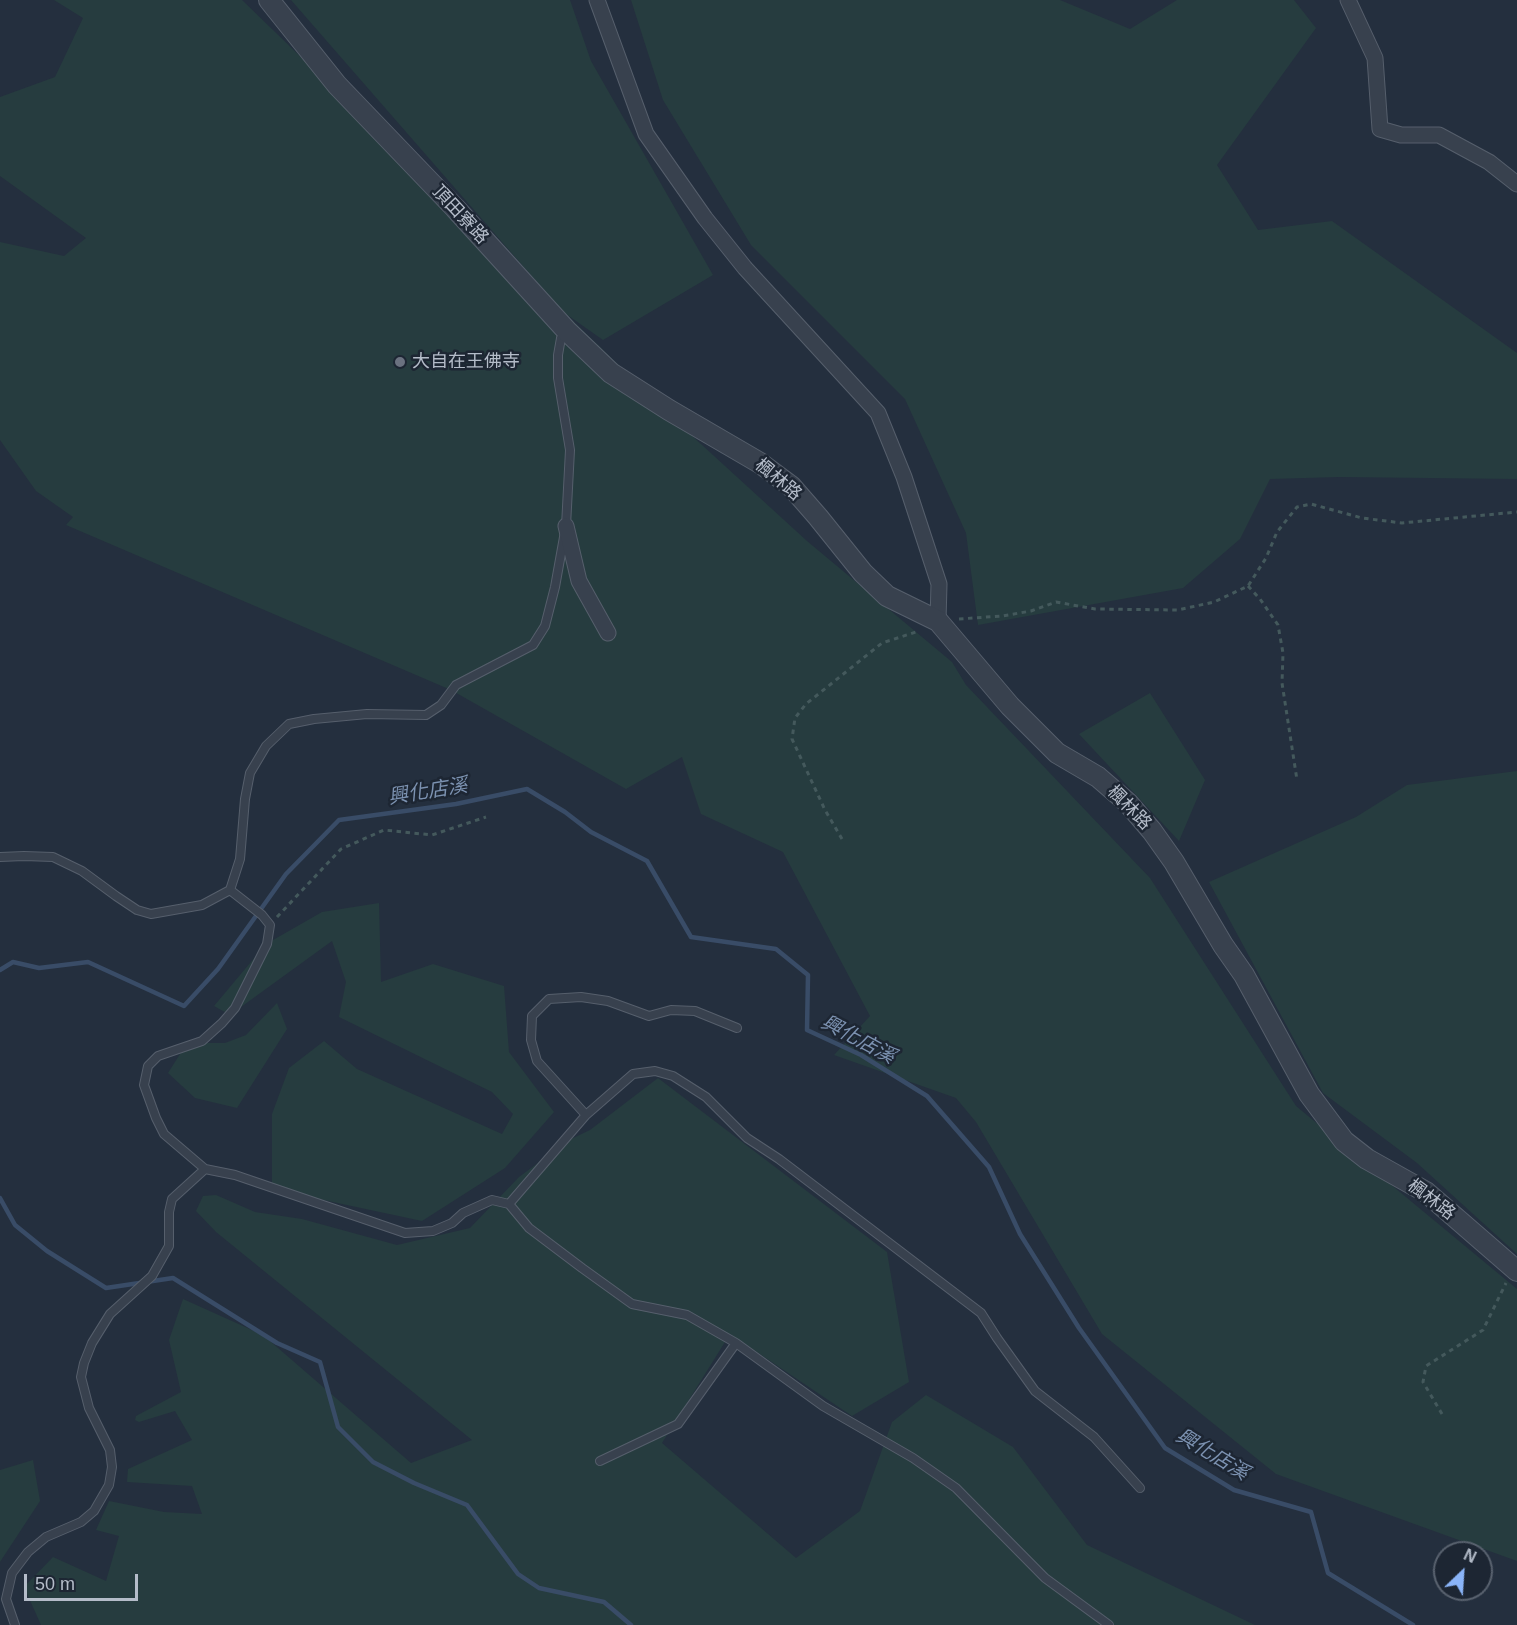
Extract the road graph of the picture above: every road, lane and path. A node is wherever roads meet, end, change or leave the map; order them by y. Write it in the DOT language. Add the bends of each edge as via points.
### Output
graph roads {
  1 [pos="269,0"];
  2 [pos="597,0"];
  3 [pos="1348,0"];
  4 [pos="1517,183"];
  5 [pos="567,331"];
  6 [pos="669,410"];
  7 [pos="1517,512"];
  8 [pos="566,526"];
  9 [pos="1248,586"];
  10 [pos="938,621"];
  11 [pos="608,633"];
  12 [pos="1297,780"];
  13 [pos="486,817"];
  14 [pos="842,839"];
  15 [pos="0,857"];
  16 [pos="230,890"];
  17 [pos="270,924"];
  18 [pos="737,1028"];
  19 [pos="586,1115"];
  20 [pos="205,1169"];
  21 [pos="508,1204"];
  22 [pos="1515,1270"];
  23 [pos="736,1343"];
  24 [pos="1442,1414"];
  25 [pos="600,1461"];
  26 [pos="1140,1488"];
  27 [pos="15,1625"];
  28 [pos="1109,1625"];
  1 -- 5 [label="street, 頂田寮路" via="337,86"];
  2 -- 10 [label="street" via="646,134 745,268 878,413 939,584"];
  3 -- 4 [label="street" via="1375,58 1380,129 1401,135 1439,135 1489,162"];
  5 -- 6 [label="street, 頂田寮路" via="610,373"];
  5 -- 8 [label="lane" via="561,338 558,355 570,450"];
  6 -- 10 [label="street, 楓林路" via="760,463 791,486 887,596"];
  7 -- 9 [label="path" via="1402,523 1362,518 1311,504 1297,507 1277,532"];
  8 -- 11 [label="street" via="579,581"];
  8 -- 16 [label="lane" via="545,626 533,645 456,685 441,705 426,715 367,714 314,719 289,724 266,746 250,773 240,859"];
  9 -- 10 [label="path" via="1214,602 1178,610 1095,609 1056,602 1002,616"];
  9 -- 12 [label="path" via="1278,625 1283,652 1282,683"];
  10 -- 14 [label="path" via="929,628 882,643 806,704 795,718 792,739"];
  10 -- 22 [label="street, 楓林路" via="1010,706 1057,753 1098,777 1152,831 1244,975 1309,1094 1344,1141 1367,1159 1426,1192"];
  13 -- 17 [label="path" via="432,835 384,830 341,849"];
  15 -- 16 [label="lane" via="53,857 82,870 137,910 151,914 202,905"];
  16 -- 17 [label="lane"];
  17 -- 20 [label="lane" via="267,944 235,1008 202,1041 158,1056 148,1066 144,1085 164,1134"];
  18 -- 19 [label="lane" via="695,1011 671,1010 649,1016 608,1001 581,997 549,999 532,1016 531,1040 537,1061"];
  19 -- 21 [label="lane"];
  19 -- 26 [label="lane" via="633,1074 644,1072 673,1076 706,1097 747,1138 981,1313 1035,1391 1094,1437"];
  20 -- 21 [label="lane" via="235,1175 405,1233 433,1231 492,1200"];
  20 -- 27 [label="lane" via="172,1199 169,1246 152,1276 110,1314 92,1343 81,1377 90,1408 110,1450 109,1485 94,1511 81,1522 46,1537 12,1573 6,1599"];
  21 -- 23 [label="lane" via="529,1228 632,1304 687,1315"];
  22 -- 24 [label="path" via="1483,1330 1426,1366 1423,1382"];
  23 -- 25 [label="lane" via="678,1424"];
  23 -- 28 [label="lane" via="823,1407 913,1458 956,1488 1045,1578"];
}
